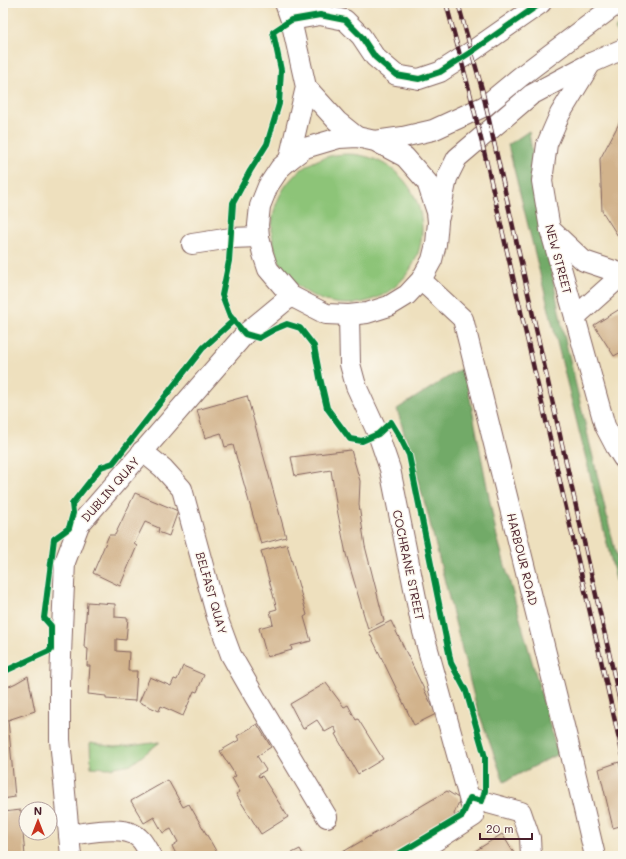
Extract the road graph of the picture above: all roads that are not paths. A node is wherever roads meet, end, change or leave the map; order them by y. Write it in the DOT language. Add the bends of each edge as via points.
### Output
graph roads {
  1 [pos="541,3"];
  2 [pos="618,3"];
  3 [pos="288,11"];
  4 [pos="623,49"];
  5 [pos="591,63"];
  6 [pos="306,87"];
  7 [pos="366,139"];
  8 [pos="289,160"];
  9 [pos="438,222"];
  10 [pos="550,229"];
  11 [pos="259,237"];
  12 [pos="192,244"];
  13 [pos="623,275"];
  14 [pos="421,280"];
  15 [pos="291,296"];
  16 [pos="349,315"];
  17 [pos="575,317"];
  18 [pos="142,451"];
  19 [pos="623,458"];
  20 [pos="472,807"];
  21 [pos="327,817"];
  22 [pos="69,835"];
  23 [pos="71,856"];
  24 [pos="151,856"];
  25 [pos="412,856"];
  26 [pos="531,856"];
  27 [pos="595,856"];
  1 -- 3 [label="street" via="440,72 419,78 396,75 375,57 361,36 345,20"];
  2 -- 7 [label="street" via="485,106 434,130 403,137"];
  3 -- 6 [label="street"];
  4 -- 5 [label="street"];
  5 -- 9 [label="street" via="531,95 457,158 447,178"];
  5 -- 10 [label="street, NEW STREET" via="560,114 547,144 542,181"];
  6 -- 7 [label="street" via="336,120"];
  6 -- 8 [label="street"];
  7 -- 8 [label="street" via="339,138 306,148"];
  7 -- 9 [label="street" via="405,157 426,182"];
  8 -- 11 [label="street" via="268,186 260,206"];
  9 -- 14 [label="street" via="432,260"];
  10 -- 13 [label="street" via="584,261"];
  10 -- 17 [label="street, NEW STREET"];
  11 -- 12 [label="street" via="230,238"];
  11 -- 15 [label="street" via="268,269"];
  13 -- 17 [label="street"];
  14 -- 16 [label="street" via="407,295 389,306"];
  14 -- 27 [label="street, HARBOUR ROAD" via="463,319"];
  15 -- 16 [label="street" via="326,314"];
  15 -- 18 [label="street, DUBLIN QUAY" via="245,334"];
  16 -- 20 [label="street, COCHRANE STREET" via="350,364 356,386 378,434 390,469 422,628"];
  17 -- 19 [label="street, NEW STREET" via="605,426"];
  18 -- 21 [label="street, BELFAST QUAY" via="163,468 182,489 217,617 231,655"];
  18 -- 22 [label="street, DUBLIN QUAY" via="79,525 65,562 60,740"];
  20 -- 25 [label="street"];
  20 -- 26 [label="street" via="521,812 530,838"];
  22 -- 23 [label="street, DUBLIN QUAY"];
  22 -- 24 [label="street" via="109,830 127,831 138,837"];
}
